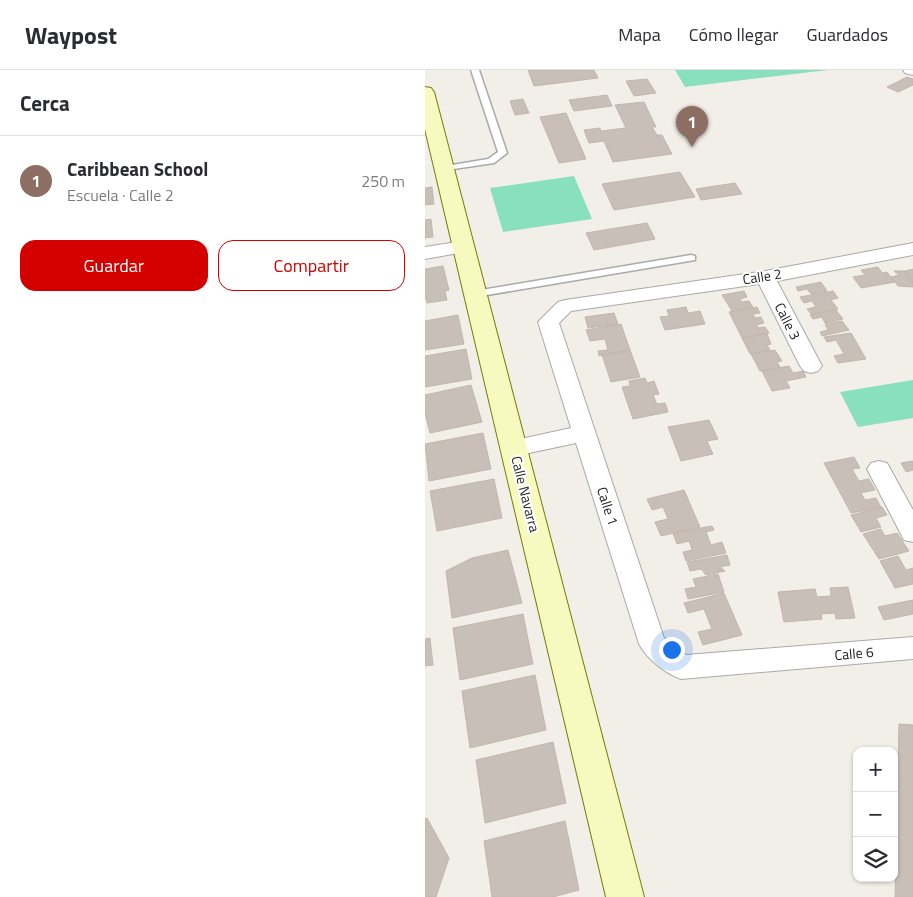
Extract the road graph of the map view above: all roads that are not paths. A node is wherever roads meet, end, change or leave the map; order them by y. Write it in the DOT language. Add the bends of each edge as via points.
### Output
graph roads {
  1 [pos="475,70"];
  2 [pos="909,70"];
  3 [pos="913,72"];
  4 [pos="425,92"];
  5 [pos="443,169"];
  6 [pos="463,247"];
  7 [pos="913,249"];
  8 [pos="425,253"];
  9 [pos="691,258"];
  10 [pos="765,277"];
  11 [pos="643,293"];
  12 [pos="475,294"];
  13 [pos="811,366"];
  14 [pos="584,433"];
  15 [pos="515,448"];
  16 [pos="879,469"];
  17 [pos="913,533"];
  18 [pos="913,648"];
  19 [pos="795,659"];
  20 [pos="625,897"];
  1 -- 5 [label="lane" via="503,153 491,160"];
  2 -- 3 [label="street"];
  4 -- 5 [label="street, Calle Navarra"];
  5 -- 6 [label="street, Calle Navarra"];
  6 -- 8 [label="street"];
  6 -- 12 [label="street, Calle Navarra"];
  7 -- 10 [label="street, Calle 2"];
  9 -- 12 [label="lane"];
  10 -- 11 [label="street, Calle 2"];
  10 -- 13 [label="street, Calle 3"];
  11 -- 14 [label="street, Calle 1" via="565,306 548,322"];
  12 -- 15 [label="street, Calle Navarra"];
  14 -- 15 [label="street"];
  14 -- 19 [label="street, Calle 1" via="653,644 681,667"];
  15 -- 20 [label="street, Calle Navarra"];
  16 -- 17 [label="street"];
  18 -- 19 [label="street, Calle 6"];
}
